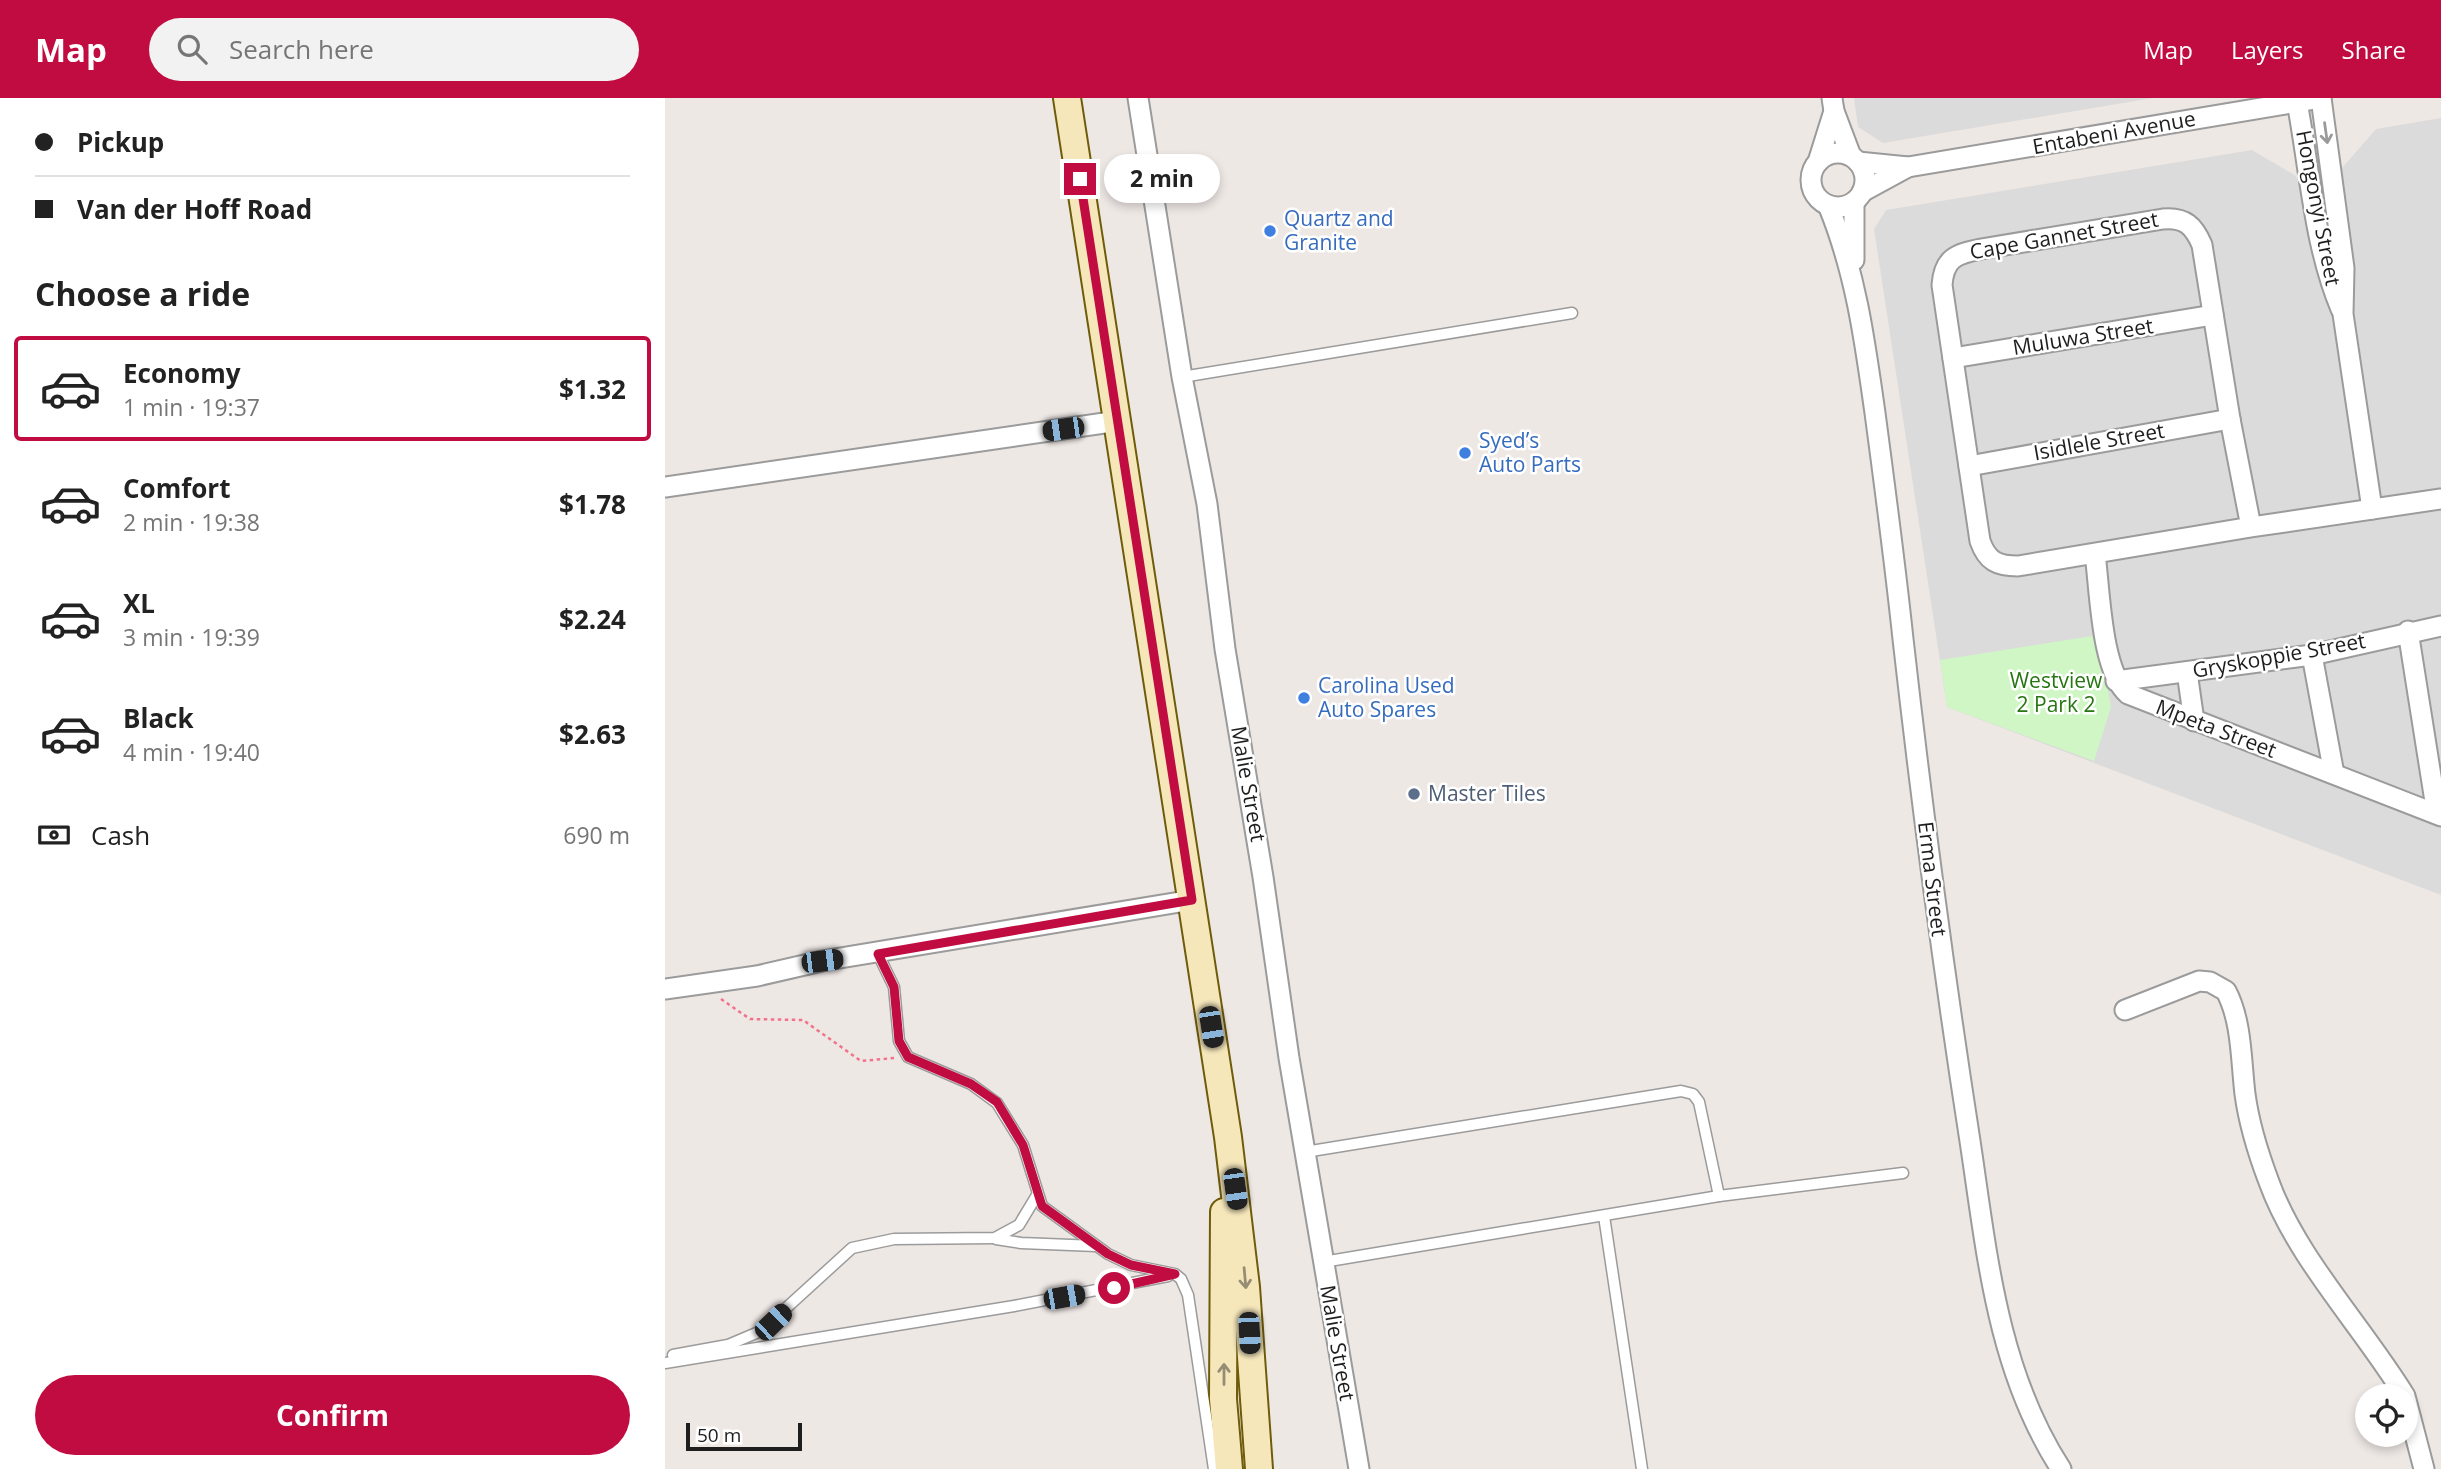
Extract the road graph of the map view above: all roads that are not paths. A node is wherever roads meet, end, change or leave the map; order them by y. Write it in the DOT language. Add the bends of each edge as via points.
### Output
graph roads {
  1 [pos="1067,98"];
  2 [pos="1138,98"];
  3 [pos="2321,98"];
  4 [pos="2297,102"];
  5 [pos="1833,105"];
  6 [pos="1854,159"];
  7 [pos="1818,162"];
  8 [pos="1908,167"];
  9 [pos="2331,167"];
  10 [pos="2310,171"];
  11 [pos="1858,197"];
  12 [pos="1828,205"];
  13 [pos="2337,209"];
  14 [pos="2316,213"];
  15 [pos="1853,275"];
  16 [pos="1571,313"];
  17 [pos="2343,314"];
  18 [pos="2213,316"];
  19 [pos="1953,358"];
  20 [pos="1182,377"];
  21 [pos="2230,419"];
  22 [pos="1118,421"];
  23 [pos="1969,466"];
  24 [pos="665,487"];
  25 [pos="2441,499"];
  26 [pos="2372,509"];
  27 [pos="2251,527"];
  28 [pos="2095,554"];
  29 [pos="2441,626"];
  30 [pos="2408,631"];
  31 [pos="2312,655"];
  32 [pos="2187,672"];
  33 [pos="2116,681"];
  34 [pos="2194,721"];
  35 [pos="2334,774"];
  36 [pos="2439,815"];
  37 [pos="1192,900"];
  38 [pos="878,954"];
  39 [pos="665,989"];
  40 [pos="2125,1010"];
  41 [pos="1228,1137"];
  42 [pos="1305,1152"];
  43 [pos="1903,1173"];
  44 [pos="1037,1195"];
  45 [pos="1719,1196"];
  46 [pos="1604,1216"];
  47 [pos="995,1238"];
  48 [pos="1096,1247"];
  49 [pos="1323,1262"];
  50 [pos="1175,1274"];
  51 [pos="665,1357"];
  52 [pos="665,1363"];
  53 [pos="2397,1384"];
  54 [pos="2418,1447"];
  55 [pos="1214,1469"];
  56 [pos="1229,1469"];
  57 [pos="1259,1469"];
  58 [pos="1359,1469"];
  59 [pos="1642,1469"];
  60 [pos="2061,1469"];
  61 [pos="2424,1469"];
  1 -- 22 [label="main road"];
  2 -- 20 [label="street, Malie Street"];
  3 -- 4 [label="street, Entabeni Avenue"];
  3 -- 9 [label="street, Hongonyi Street, one-way"];
  4 -- 8 [label="street, Entabeni Avenue"];
  4 -- 10 [label="street, Hongonyi Street"];
  5 -- 6 [label="street"];
  5 -- 7 [label="street"];
  6 -- 7 [label="street" via="1833,153"];
  6 -- 8 [label="street, Entabeni Avenue"];
  6 -- 11 [label="street" via="1865,178"];
  7 -- 12 [label="street" via="1812,186"];
  8 -- 11 [label="street, Entabeni Avenue"];
  9 -- 10 [label="street"];
  9 -- 13 [label="street, Hongonyi Street"];
  10 -- 14 [label="street, Hongonyi Street"];
  11 -- 12 [label="street" via="1846,206"];
  11 -- 15 [label="street, Erma Street"];
  12 -- 15 [label="street, Erma Street"];
  13 -- 14 [label="street"];
  13 -- 17 [label="street, Hongonyi Street" via="2344,268"];
  14 -- 17 [label="street, Hongonyi Street" via="2328,274"];
  15 -- 60 [label="street, Erma Street" via="1892,536 1944,976 1995,1305 2017,1384"];
  16 -- 20 [label="lane"];
  17 -- 26 [label="street, Hongonyi Street"];
  18 -- 19 [label="street, Muluwa Street"];
  18 -- 19 [label="street, Cape Gannet Street" via="2197,234 2185,220 2163,219 1954,255 1943,272 1942,285"];
  18 -- 21 [label="street, Cape Gannet Street"];
  19 -- 23 [label="street, Cape Gannet Street"];
  20 -- 42 [label="street, Malie Street" via="1207,504 1225,649"];
  21 -- 23 [label="street, Isidlele Street"];
  21 -- 27 [label="street, Cape Gannet Street"];
  22 -- 24 [label="street"];
  22 -- 37 [label="main road"];
  23 -- 28 [label="street, Cape Gannet Street" via="1980,541 1995,564 2018,566"];
  25 -- 26 [label="street, Cape Gannet Street"];
  26 -- 27 [label="street, Cape Gannet Street"];
  27 -- 28 [label="street, Cape Gannet Street"];
  28 -- 33 [label="street"];
  29 -- 30 [label="street, Gryskoppie Street"];
  30 -- 31 [label="street, Gryskoppie Street"];
  30 -- 36 [label="street"];
  31 -- 32 [label="street, Gryskoppie Street"];
  31 -- 35 [label="street"];
  32 -- 33 [label="street, Gryskoppie Street"];
  32 -- 34 [label="street"];
  33 -- 34 [label="street, Mpeta Street" via="2128,694"];
  34 -- 35 [label="street, Mpeta Street"];
  35 -- 36 [label="street, Mpeta Street"];
  37 -- 38 [label="street"];
  37 -- 41 [label="main road"];
  38 -- 39 [label="street"];
  38 -- 44 [label="lane" via="894,987 899,1041 908,1057 971,1084 997,1102 1023,1145"];
  40 -- 53 [label="street" via="2199,981 2227,990 2235,1013 2254,1137 2269,1184 2309,1259"];
  56 -- 41 [label="main road, one-way" via="1223,1399"];
  41 -- 57 [label="main road, one-way" via="1246,1287"];
  42 -- 45 [label="lane" via="1681,1091 1693,1094 1699,1102"];
  42 -- 49 [label="street, Malie Street"];
  43 -- 45 [label="lane"];
  44 -- 47 [label="lane" via="1019,1224"];
  44 -- 48 [label="lane" via="1052,1216"];
  45 -- 46 [label="lane"];
  46 -- 49 [label="lane"];
  46 -- 59 [label="lane"];
  47 -- 48 [label="lane"];
  47 -- 51 [label="lane" via="894,1239 852,1248 754,1335"];
  48 -- 50 [label="lane" via="1131,1265"];
  49 -- 58 [label="street, Malie Street"];
  50 -- 52 [label="lane"];
  50 -- 55 [label="lane" via="1188,1295"];
  54 -- 61 [label="street"];
}
